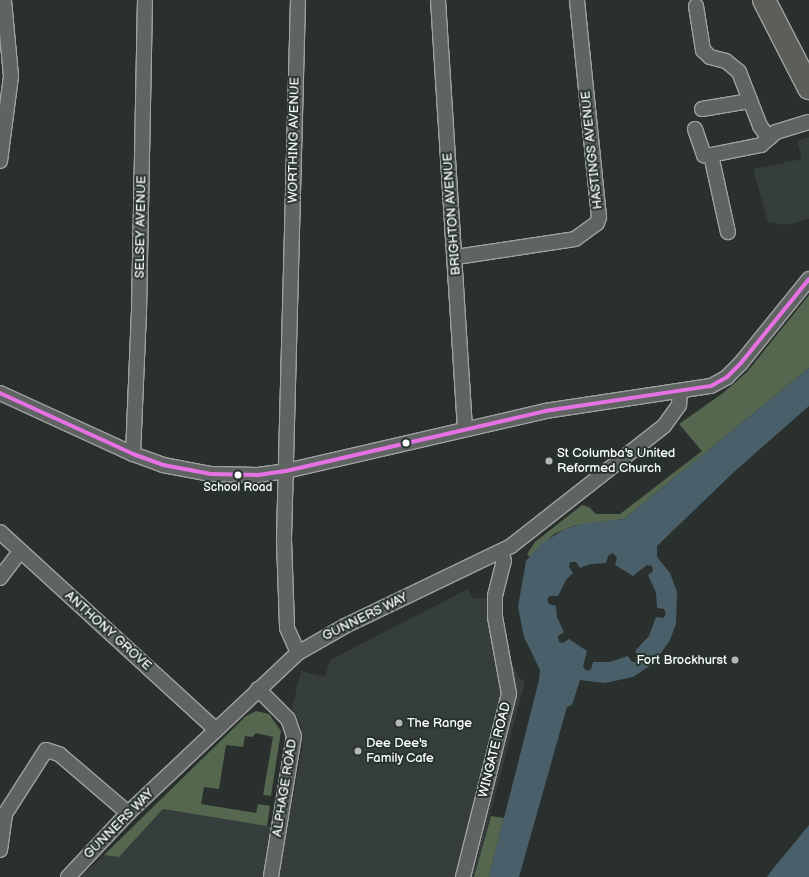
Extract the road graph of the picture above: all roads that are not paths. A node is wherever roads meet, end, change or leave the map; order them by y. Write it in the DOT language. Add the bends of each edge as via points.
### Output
graph roads {
  1 [pos="4,0"];
  2 [pos="146,0"];
  3 [pos="298,0"];
  4 [pos="438,0"];
  5 [pos="577,0"];
  6 [pos="764,0"];
  7 [pos="696,6"];
  8 [pos="809,88"];
  9 [pos="750,101"];
  10 [pos="702,109"];
  11 [pos="809,122"];
  12 [pos="695,129"];
  13 [pos="769,138"];
  14 [pos="711,155"];
  15 [pos="0,161"];
  16 [pos="728,232"];
  17 [pos="456,258"];
  18 [pos="809,279"];
  19 [pos="680,392"];
  20 [pos="0,393"];
  21 [pos="465,428"];
  22 [pos="133,454"];
  23 [pos="286,471"];
  24 [pos="0,532"];
  25 [pos="20,551"];
  26 [pos="501,552"];
  27 [pos="0,578"];
  28 [pos="298,653"];
  29 [pos="258,689"];
  30 [pos="216,730"];
  31 [pos="128,814"];
  32 [pos="0,850"];
  33 [pos="68,877"];
  34 [pos="271,877"];
  35 [pos="463,877"];
  1 -- 15 [label="street" via="11,76"];
  2 -- 22 [label="street, SELSEY AVENUE" via="140,312"];
  3 -- 23 [label="street, WORTHING AVENUE"];
  4 -- 17 [label="street, BRIGHTON AVENUE"];
  5 -- 17 [label="street, HASTINGS AVENUE" via="599,217 597,223 575,239"];
  6 -- 8 [label="main road"];
  7 -- 9 [label="street" via="703,50 710,57 726,61 735,68"];
  9 -- 10 [label="street"];
  9 -- 13 [label="street" via="760,126"];
  11 -- 13 [label="street" via="776,132"];
  12 -- 14 [label="street" via="704,155"];
  13 -- 14 [label="street" via="761,145"];
  14 -- 16 [label="street"];
  17 -- 21 [label="street, BRIGHTON AVENUE"];
  18 -- 19 [label="street" via="727,377 711,386"];
  19 -- 21 [label="street" via="545,411"];
  19 -- 26 [label="street, GUNNERS WAY" via="678,405 664,426"];
  20 -- 22 [label="street"];
  21 -- 23 [label="street"];
  22 -- 23 [label="street" via="163,465 211,474"];
  23 -- 28 [label="street" via="284,576 287,628"];
  24 -- 25 [label="street, ANTHONY GROVE"];
  25 -- 27 [label="street"];
  25 -- 30 [label="street, ANTHONY GROVE"];
  26 -- 28 [label="street, GUNNERS WAY" via="345,626"];
  26 -- 35 [label="street, WINGATE ROAD" via="504,561 495,596 495,617 509,694"];
  28 -- 29 [label="street, GUNNERS WAY"];
  29 -- 30 [label="street, GUNNERS WAY"];
  29 -- 34 [label="street, ALPHAGE ROAD" via="288,718 294,736"];
  30 -- 31 [label="street, GUNNERS WAY"];
  31 -- 32 [label="street" via="59,754 46,750 5,814"];
  31 -- 33 [label="street, GUNNERS WAY"];
}
